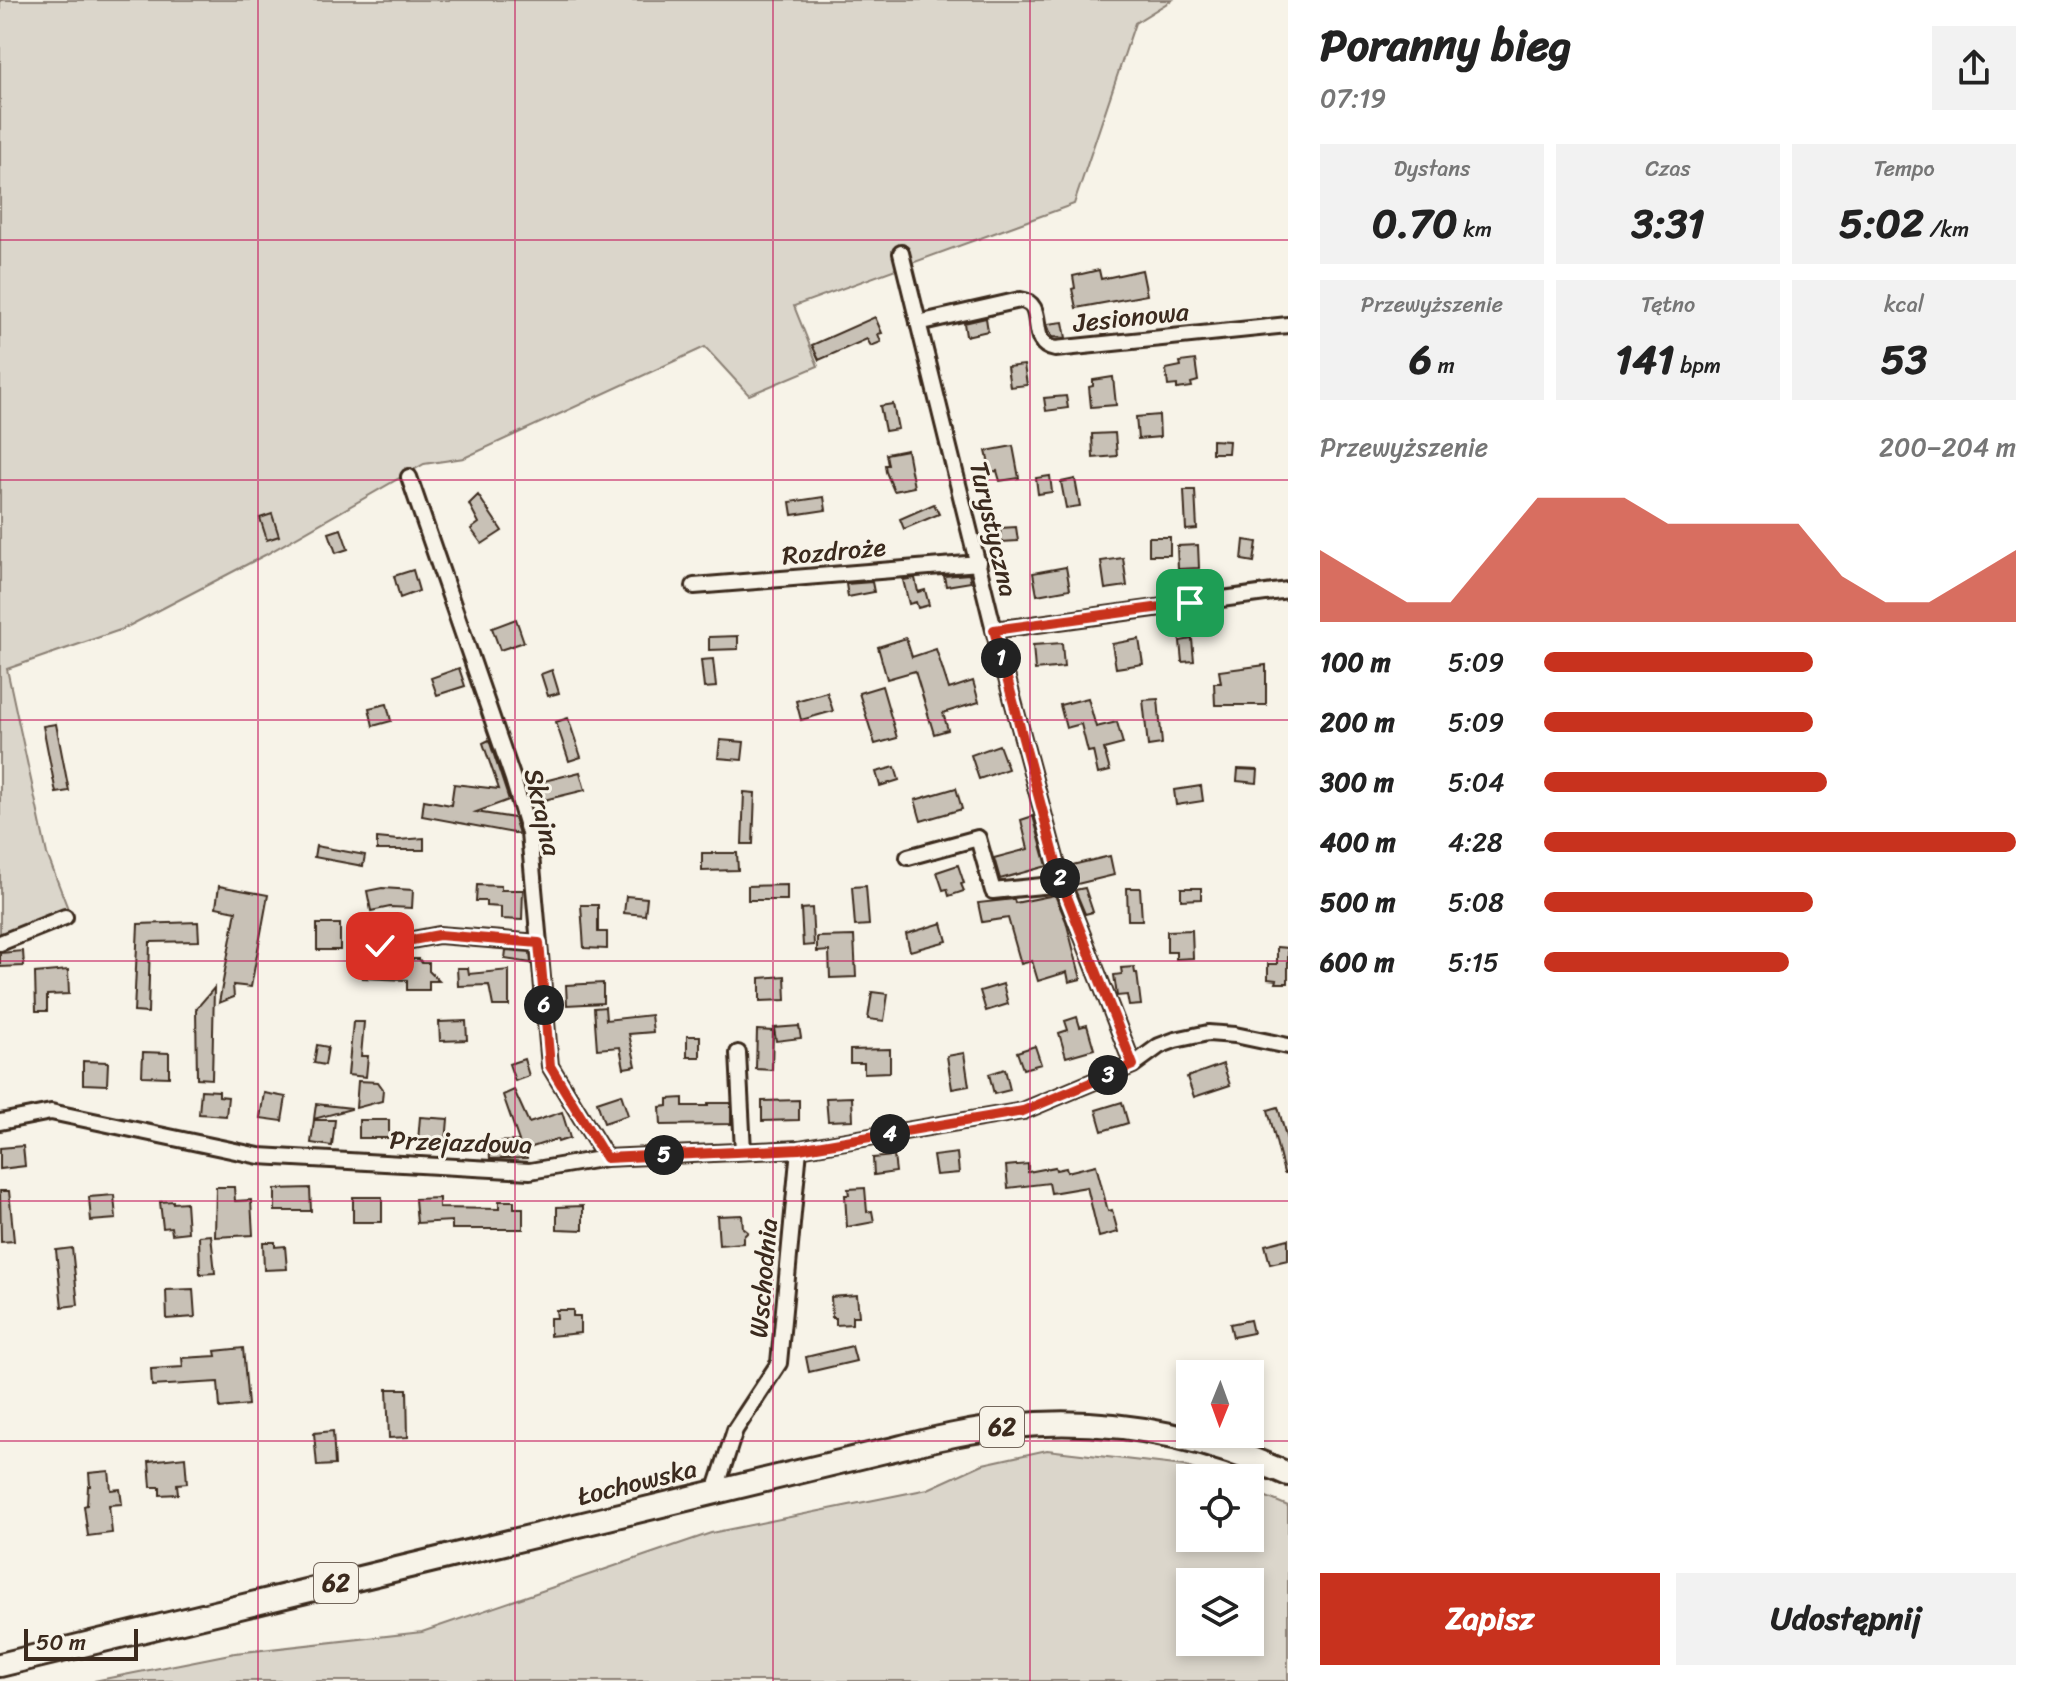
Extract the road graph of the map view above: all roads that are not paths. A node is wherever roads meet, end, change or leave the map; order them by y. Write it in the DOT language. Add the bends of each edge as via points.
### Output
graph roads {
  1 [pos="901,253"];
  2 [pos="918,323"];
  3 [pos="1288,325"];
  4 [pos="409,477"];
  5 [pos="979,563"];
  6 [pos="694,586"];
  7 [pos="1288,590"];
  8 [pos="994,630"];
  9 [pos="908,857"];
  10 [pos="1062,884"];
  11 [pos="65,917"];
  12 [pos="0,943"];
  13 [pos="539,943"];
  14 [pos="380,946"];
  15 [pos="1288,1046"];
  16 [pos="738,1053"];
  17 [pos="1133,1065"];
  18 [pos="0,1122"];
  19 [pos="799,1149"];
  20 [pos="743,1151"];
  21 [pos="606,1158"];
  22 [pos="1288,1474"];
  23 [pos="715,1492"];
  24 [pos="0,1665"];
  1 -- 2 [label="street, Turystyczna"];
  2 -- 3 [label="street, Jesionowa" via="1028,301 1041,343 1055,349"];
  2 -- 5 [label="street, Turystyczna"];
  4 -- 13 [label="street, Skrajna" via="529,833"];
  5 -- 6 [label="street, Rozdroże"];
  5 -- 8 [label="street, Turystyczna"];
  7 -- 8 [label="street"];
  8 -- 10 [label="street, Turystyczna"];
  9 -- 10 [label="street" via="978,838 993,891"];
  10 -- 17 [label="street, Turystyczna"];
  11 -- 12 [label="street"];
  13 -- 14 [label="street" via="439,935"];
  13 -- 21 [label="street, Skrajna" via="550,1066"];
  15 -- 17 [label="street, Przejazdowa" via="1208,1033 1159,1046"];
  16 -- 20 [label="street"];
  17 -- 19 [label="street, Przejazdowa" via="1023,1111"];
  18 -- 21 [label="street, Przejazdowa" via="51,1112 259,1156 458,1169 530,1171"];
  19 -- 20 [label="street, Przejazdowa"];
  19 -- 23 [label="street, Wschodnia" via="779,1363 735,1430"];
  20 -- 21 [label="street, Przejazdowa"];
  22 -- 23 [label="main road, Łochowska / 62" via="1178,1435 1132,1426 1013,1425"];
  23 -- 24 [label="main road, Łochowska / 62"];
}
